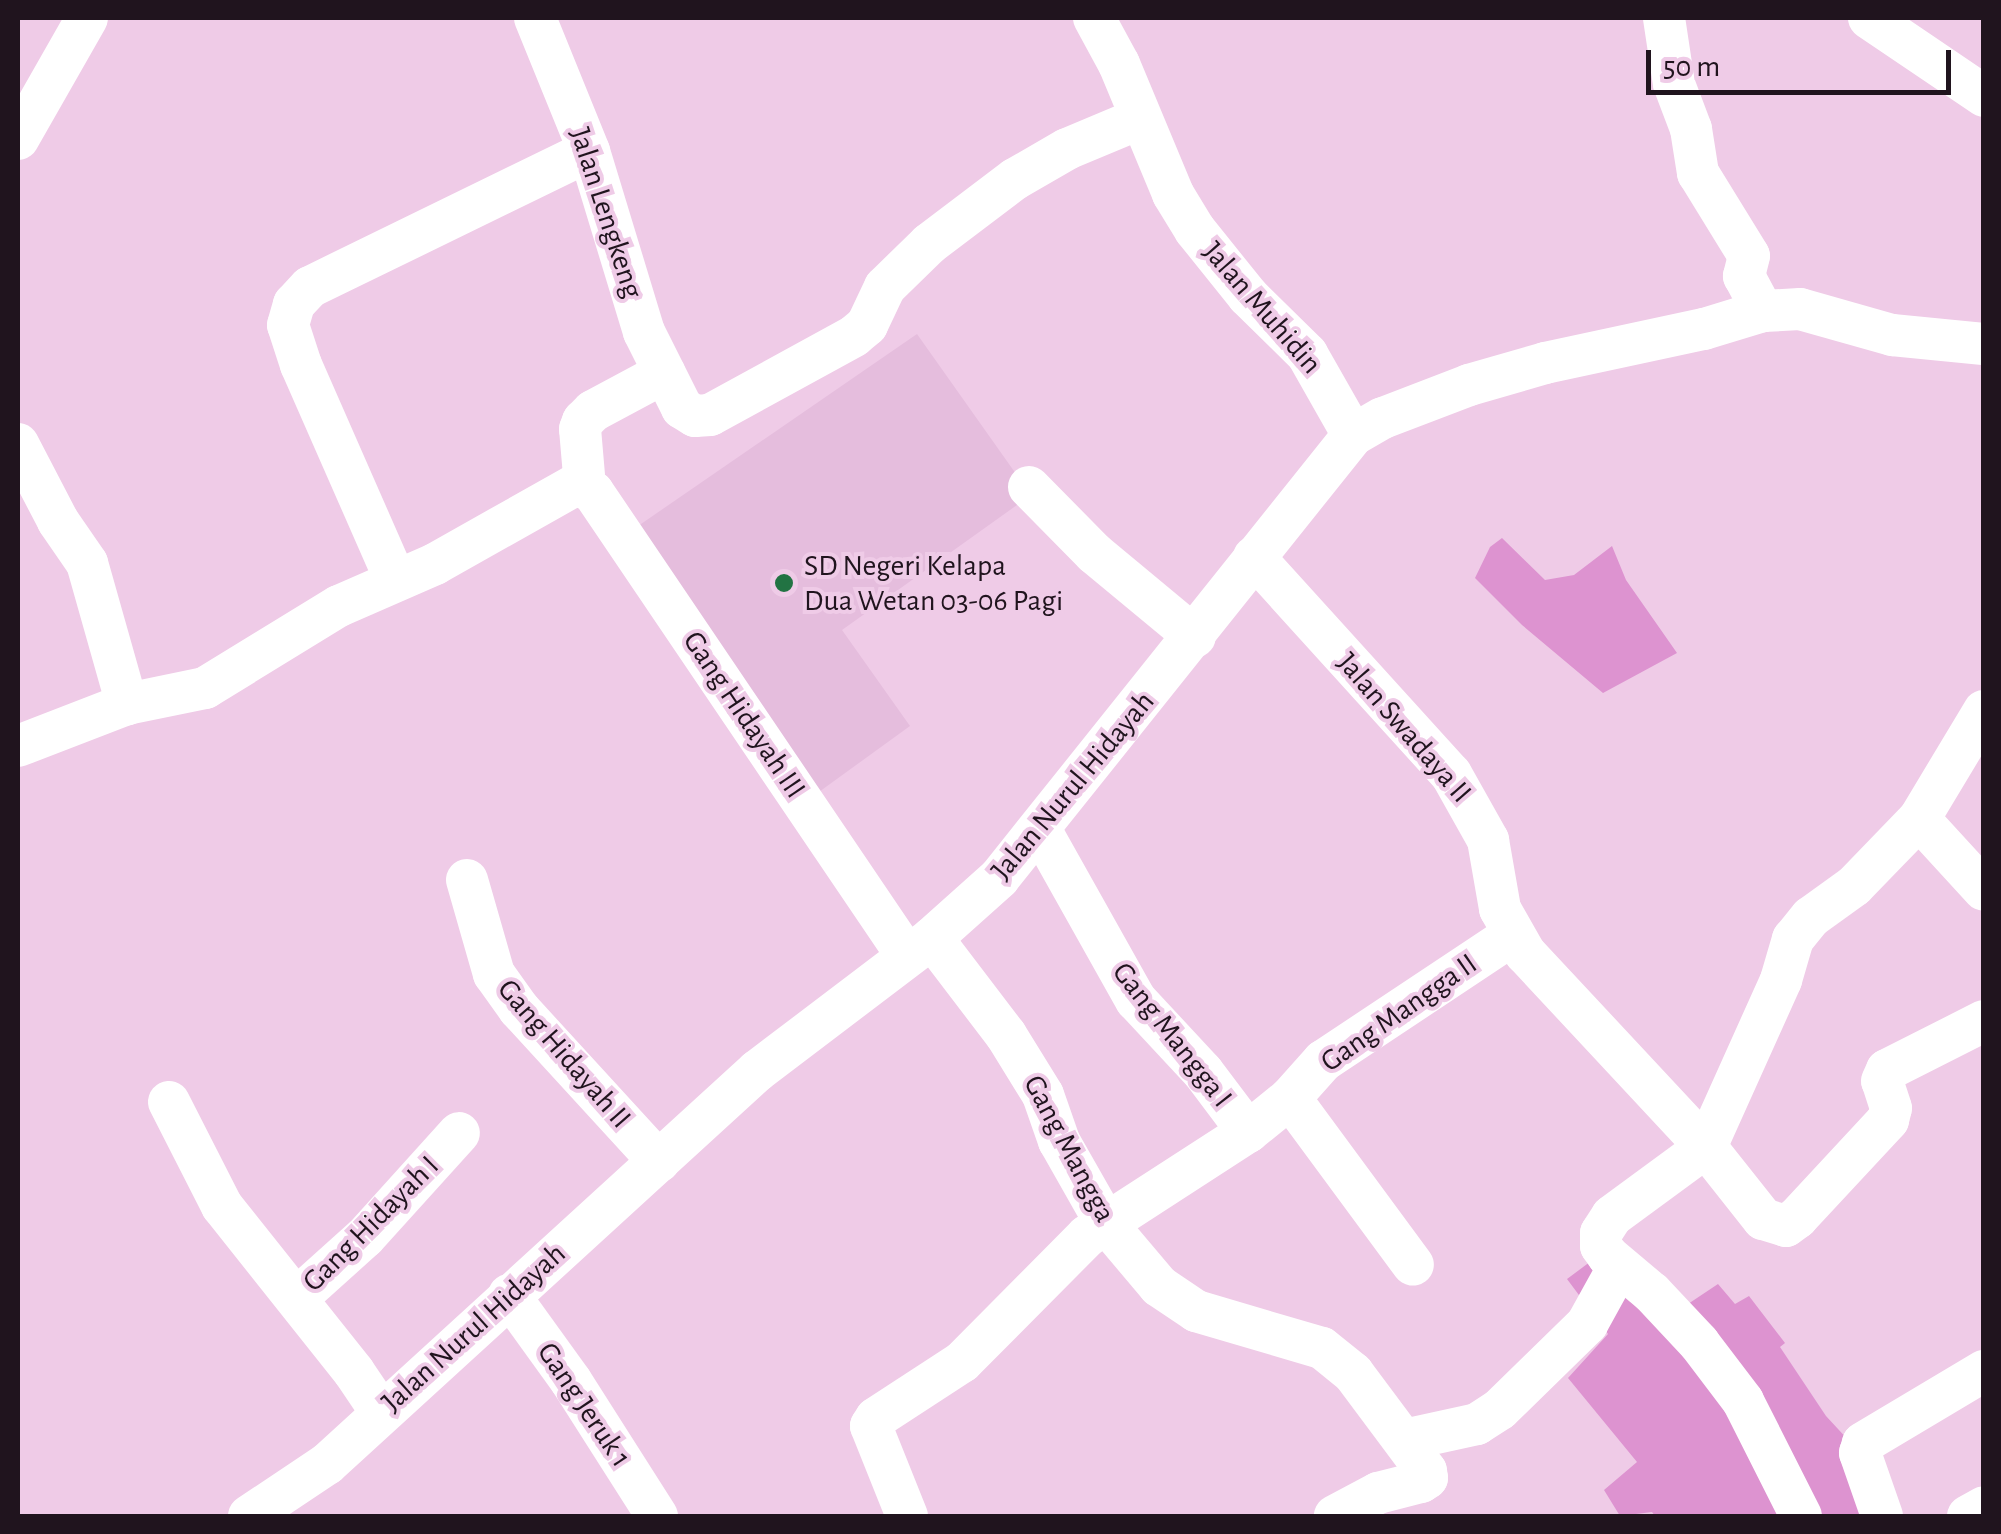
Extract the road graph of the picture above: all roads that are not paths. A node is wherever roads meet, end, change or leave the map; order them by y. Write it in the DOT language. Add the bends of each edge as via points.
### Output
graph roads {
  1 [pos="87,18"];
  2 [pos="535,18"];
  3 [pos="1094,18"];
  4 [pos="1664,18"];
  5 [pos="1892,23"];
  6 [pos="1984,96"];
  7 [pos="1141,118"];
  8 [pos="18,139"];
  9 [pos="589,150"];
  10 [pos="1763,310"];
  11 [pos="1984,344"];
  12 [pos="673,390"];
  13 [pos="1354,435"];
  14 [pos="18,444"];
  15 [pos="578,485"];
  16 [pos="1029,487"];
  17 [pos="1254,557"];
  18 [pos="396,579"];
  19 [pos="1195,637"];
  20 [pos="128,704"];
  21 [pos="1984,711"];
  22 [pos="18,746"];
  23 [pos="1919,819"];
  24 [pos="1041,831"];
  25 [pos="467,880"];
  26 [pos="1984,890"];
  27 [pos="1513,935"];
  28 [pos="920,947"];
  29 [pos="1984,1021"];
  30 [pos="1290,1098"];
  31 [pos="170,1102"];
  32 [pos="1248,1132"];
  33 [pos="459,1133"];
  34 [pos="1706,1147"];
  35 [pos="659,1162"];
  36 [pos="1105,1222"];
  37 [pos="1413,1265"];
  38 [pos="1619,1266"];
  39 [pos="509,1296"];
  40 [pos="297,1298"];
  41 [pos="1984,1370"];
  42 [pos="381,1412"];
  43 [pos="1404,1440"];
  44 [pos="305,1502"];
  45 [pos="1984,1508"];
  46 [pos="250,1516"];
  47 [pos="657,1516"];
  48 [pos="908,1516"];
  49 [pos="1335,1516"];
  50 [pos="1802,1516"];
  51 [pos="1882,1516"];
  52 [pos="1968,1516"];
  1 -- 8 [label="street"];
  2 -- 9 [label="street, Jalan Lengkeng"];
  3 -- 7 [label="street, Jalan Muhidin"];
  4 -- 10 [label="street" via="1698,172 1749,256 1744,276"];
  5 -- 6 [label="street"];
  7 -- 12 [label="street" via="1028,172 929,244 886,286 854,336 710,415 695,416"];
  7 -- 13 [label="street, Jalan Muhidin" via="1194,230 1307,354"];
  9 -- 12 [label="street, Jalan Lengkeng" via="644,332"];
  9 -- 18 [label="street" via="310,288 294,304 288,326 301,366"];
  10 -- 11 [label="street, Jalan Nurul Hidayah" via="1800,309 1892,335"];
  10 -- 13 [label="street, Jalan Nurul Hidayah" via="1470,385"];
  12 -- 15 [label="street" via="593,411 583,421"];
  13 -- 17 [label="street, Jalan Nurul Hidayah"];
  14 -- 20 [label="street" via="87,563"];
  15 -- 18 [label="street"];
  15 -- 28 [label="street, Gang Hidayah III" via="593,492"];
  16 -- 19 [label="street" via="1094,554"];
  17 -- 19 [label="street, Jalan Nurul Hidayah"];
  17 -- 27 [label="street, Jalan Swadaya II" via="1451,774 1488,840 1500,909"];
  18 -- 20 [label="street" via="205,688"];
  19 -- 24 [label="street, Jalan Nurul Hidayah"];
  20 -- 22 [label="street"];
  21 -- 23 [label="street"];
  23 -- 26 [label="street"];
  23 -- 34 [label="street" via="1793,939"];
  24 -- 28 [label="street, Jalan Nurul Hidayah"];
  24 -- 32 [label="street, Gang Mangga I" via="1136,1000"];
  25 -- 35 [label="street, Gang Hidayah II" via="494,974 518,1009"];
  27 -- 30 [label="street, Gang Mangga II" via="1324,1061"];
  27 -- 34 [label="street, Jalan Swadaya II"];
  28 -- 35 [label="street, Jalan Nurul Hidayah" via="758,1071"];
  28 -- 36 [label="street, Gang Mangga" via="1006,1035 1043,1094 1058,1141"];
  29 -- 34 [label="street, Jalan Swadaya II" via="1888,1070 1882,1081 1888,1120 1786,1226 1763,1219"];
  30 -- 32 [label="street, Gang Mangga II"];
  30 -- 37 [label="street"];
  31 -- 40 [label="street" via="222,1206"];
  32 -- 36 [label="street, Gang Mangga II"];
  33 -- 40 [label="street, Gang Hidayah I" via="366,1237"];
  34 -- 38 [label="street" via="1606,1223 1601,1246"];
  35 -- 39 [label="street, Jalan Nurul Hidayah"];
  36 -- 43 [label="street, Gang Mangga" via="1178,1302 1322,1348 1352,1374"];
  36 -- 48 [label="street, Gang Mangga II" via="962,1362 876,1418 871,1426"];
  38 -- 43 [label="street" via="1587,1324 1500,1409 1477,1424"];
  38 -- 50 [label="street" via="1699,1343 1743,1401"];
  39 -- 42 [label="street, Jalan Nurul Hidayah"];
  39 -- 47 [label="street, Gang Jeruk 1"];
  40 -- 42 [label="street, Gang Hidayah I"];
  41 -- 51 [label="street" via="1862,1443"];
  42 -- 44 [label="street, Jalan Nurul Hidayah"];
  43 -- 49 [label="street, Gang Mangga" via="1427,1478"];
  44 -- 46 [label="street, Jalan Nurul Hidayah"];
  45 -- 52 [label="street"];
}
